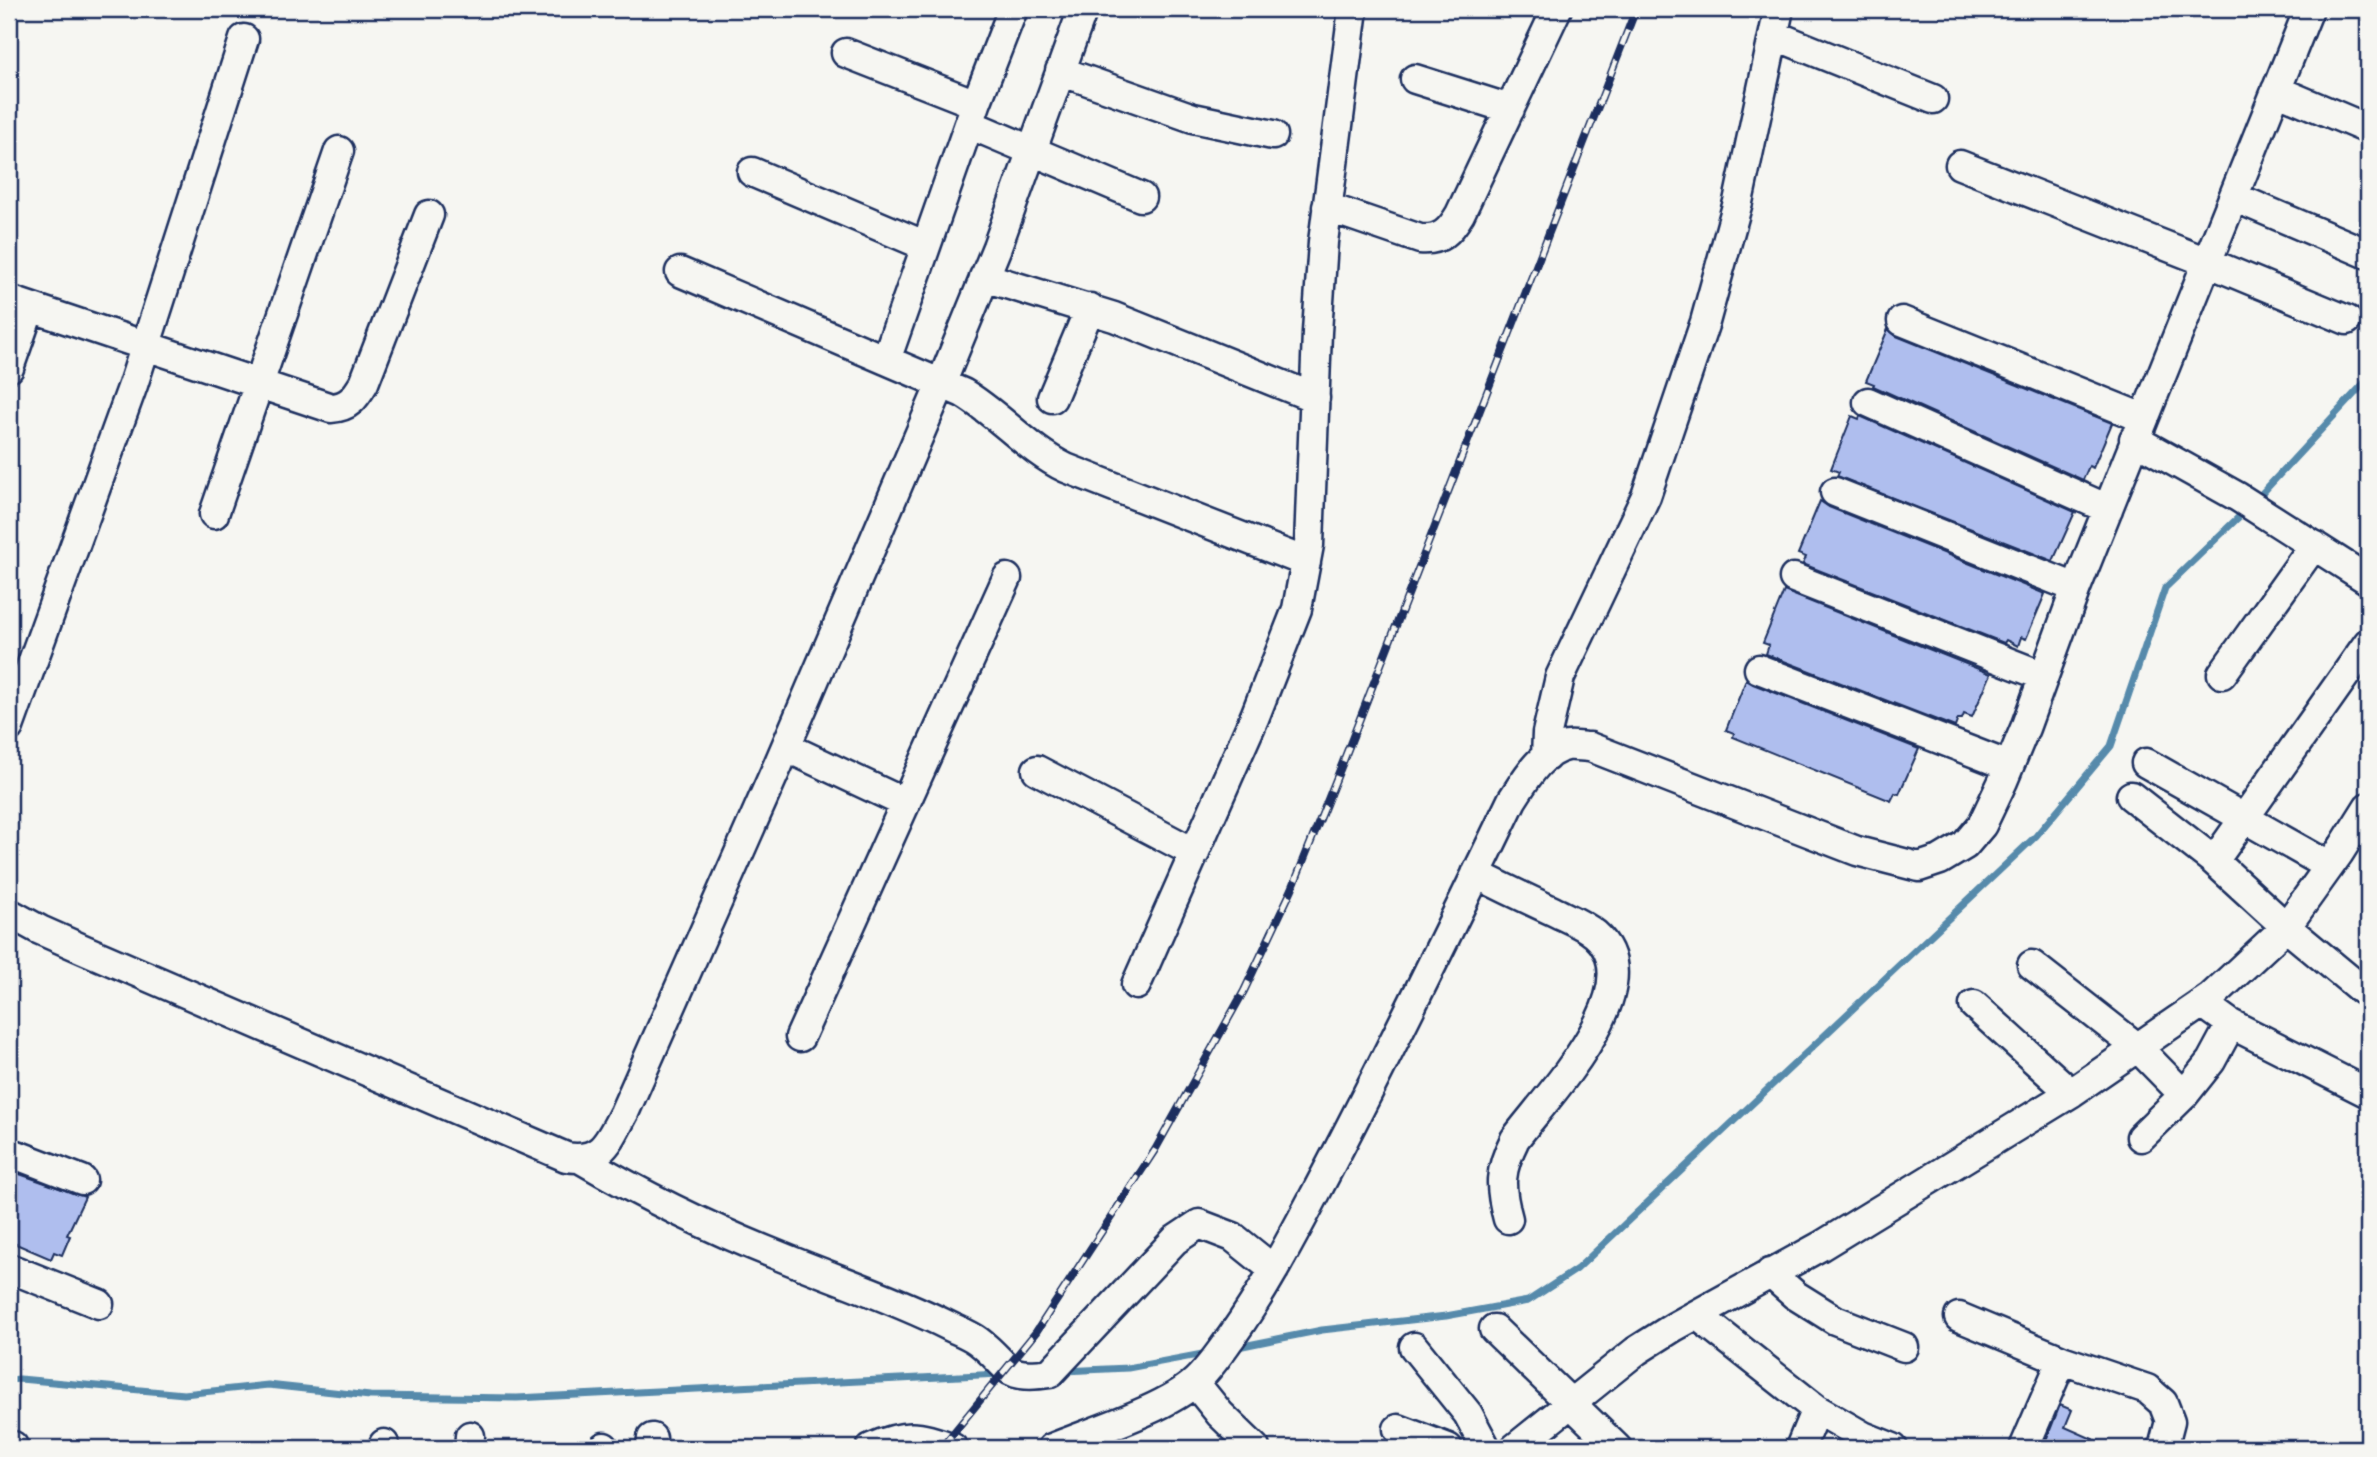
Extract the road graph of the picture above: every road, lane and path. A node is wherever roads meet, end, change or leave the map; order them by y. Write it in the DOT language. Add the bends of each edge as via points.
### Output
graph roads {
  1 [pos="1013,9"];
  2 [pos="1083,9"];
  3 [pos="1353,9"];
  4 [pos="1558,9"];
  5 [pos="2309,9"];
  6 [pos="1776,22"];
  7 [pos="244,39"];
  8 [pos="846,53"];
  9 [pos="1060,71"];
  10 [pos="1415,79"];
  11 [pos="2276,90"];
  12 [pos="1933,99"];
  13 [pos="1510,109"];
  14 [pos="973,114"];
  15 [pos="2368,129"];
  16 [pos="1273,135"];
  17 [pos="1031,150"];
  18 [pos="339,152"];
  19 [pos="1960,165"];
  20 [pos="752,172"];
  21 [pos="1141,197"];
  22 [pos="2234,197"];
  23 [pos="1327,207"];
  24 [pos="429,215"];
  25 [pos="926,246"];
  26 [pos="2368,254"];
  27 [pos="2207,262"];
  28 [pos="681,272"];
  29 [pos="985,277"];
  30 [pos="20,304"];
  31 [pos="1090,309"];
  32 [pos="2347,320"];
  33 [pos="1902,321"];
  34 [pos="145,347"];
  35 [pos="886,360"];
  36 [pos="9,368"];
  37 [pos="258,384"];
  38 [pos="942,384"];
  39 [pos="1052,398"];
  40 [pos="1315,398"];
  41 [pos="1868,402"];
  42 [pos="2139,429"];
  43 [pos="1835,492"];
  44 [pos="2108,509"];
  45 [pos="214,514"];
  46 [pos="2315,545"];
  47 [pos="1306,562"];
  48 [pos="1007,578"];
  49 [pos="1794,578"];
  50 [pos="2368,580"];
  51 [pos="2076,588"];
  52 [pos="2368,643"];
  53 [pos="1759,669"];
  54 [pos="2222,674"];
  55 [pos="2043,676"];
  56 [pos="9,727"];
  57 [pos="786,747"];
  58 [pos="1546,757"];
  59 [pos="2146,763"];
  60 [pos="2010,766"];
  61 [pos="1037,770"];
  62 [pos="2131,796"];
  63 [pos="905,803"];
  64 [pos="2368,807"];
  65 [pos="2244,818"];
  66 [pos="1195,853"];
  67 [pos="2214,861"];
  68 [pos="2329,866"];
  69 [pos="1476,874"];
  70 [pos="9,913"];
  71 [pos="2286,928"];
  72 [pos="2032,965"];
  73 [pos="1136,985"];
  74 [pos="2366,987"];
  75 [pos="2202,1003"];
  76 [pos="1974,1005"];
  77 [pos="2231,1024"];
  78 [pos="800,1037"];
  79 [pos="2138,1048"];
  80 [pos="2071,1093"];
  81 [pos="2368,1093"];
  82 [pos="2184,1095"];
  83 [pos="2141,1137"];
  84 [pos="9,1152"];
  85 [pos="581,1159"];
  86 [pos="82,1180"];
  87 [pos="1508,1219"];
  88 [pos="9,1268"];
  89 [pos="1274,1270"];
  90 [pos="1770,1273"];
  91 [pos="99,1304"];
  92 [pos="1697,1315"];
  93 [pos="1959,1317"];
  94 [pos="1494,1329"];
  95 [pos="1414,1347"];
  96 [pos="1904,1347"];
  97 [pos="2062,1360"];
  98 [pos="1203,1374"];
  99 [pos="1569,1403"];
  100 [pos="1816,1409"];
  101 [pos="1398,1429"];
  102 [pos="871,1448"];
  103 [pos="953,1448"];
  104 [pos="1052,1448"];
  105 [pos="1255,1448"];
  106 [pos="1448,1448"];
  107 [pos="1486,1448"];
  108 [pos="1515,1448"];
  109 [pos="1616,1448"];
  110 [pos="1800,1448"];
  111 [pos="1893,1448"];
  112 [pos="2024,1448"];
  113 [pos="2163,1448"];
  1 -- 14 [label="street"];
  2 -- 9 [label="street"];
  3 -- 23 [label="street"];
  4 -- 13 [label="street"];
  5 -- 11 [label="street"];
  6 -- 12 [label="street"];
  6 -- 58 [label="street" via="1738,202 1705,322 1646,496 1560,677"];
  7 -- 34 [label="street"];
  8 -- 14 [label="street"];
  9 -- 16 [label="street" via="1194,118"];
  9 -- 17 [label="street"];
  10 -- 13 [label="street"];
  11 -- 15 [label="street"];
  11 -- 22 [label="street"];
  13 -- 23 [label="street" via="1460,214 1443,236 1408,236"];
  14 -- 17 [label="street"];
  14 -- 25 [label="street"];
  17 -- 21 [label="street"];
  17 -- 29 [label="street"];
  18 -- 37 [label="street"];
  19 -- 27 [label="street"];
  20 -- 25 [label="street"];
  22 -- 26 [label="street"];
  22 -- 27 [label="street"];
  23 -- 40 [label="street"];
  24 -- 37 [label="street" via="363,383 349,404 331,408"];
  25 -- 35 [label="street"];
  27 -- 32 [label="street"];
  27 -- 42 [label="street"];
  28 -- 35 [label="street"];
  29 -- 31 [label="street"];
  29 -- 38 [label="street"];
  30 -- 34 [label="street"];
  30 -- 36 [label="street"];
  31 -- 39 [label="street"];
  31 -- 40 [label="street"];
  33 -- 42 [label="street"];
  34 -- 37 [label="street"];
  34 -- 56 [label="street"];
  35 -- 38 [label="street"];
  37 -- 45 [label="street"];
  38 -- 47 [label="street" via="979,402 1048,459"];
  38 -- 57 [label="street"];
  40 -- 47 [label="street"];
  41 -- 44 [label="street"];
  42 -- 44 [label="street"];
  42 -- 46 [label="street"];
  43 -- 51 [label="street"];
  44 -- 51 [label="street"];
  46 -- 50 [label="street"];
  46 -- 54 [label="street"];
  47 -- 66 [label="street" via="1285,646"];
  48 -- 63 [label="street"];
  49 -- 55 [label="street"];
  51 -- 55 [label="street"];
  52 -- 65 [label="street"];
  53 -- 60 [label="street"];
  55 -- 60 [label="street"];
  57 -- 63 [label="street"];
  57 -- 85 [label="street" via="624,1113 603,1149"];
  58 -- 60 [label="street" via="1567,746 1590,747 1857,851 1919,867 1965,845 1982,825"];
  58 -- 69 [label="street" via="1512,800"];
  59 -- 65 [label="street"];
  61 -- 66 [label="street"];
  62 -- 67 [label="street"];
  63 -- 78 [label="street"];
  64 -- 68 [label="street"];
  65 -- 67 [label="street"];
  65 -- 68 [label="street"];
  66 -- 73 [label="street"];
  67 -- 71 [label="street"];
  68 -- 71 [label="street"];
  69 -- 87 [label="street" via="1587,928 1604,944 1612,967 1598,1025 1506,1156 1500,1184"];
  69 -- 89 [label="street" via="1395,1042"];
  70 -- 85 [label="street" via="420,1095 566,1157"];
  71 -- 74 [label="street"];
  71 -- 75 [label="street"];
  72 -- 79 [label="street"];
  75 -- 77 [label="street"];
  75 -- 79 [label="street"];
  76 -- 80 [label="street"];
  77 -- 81 [label="street"];
  77 -- 82 [label="street"];
  79 -- 80 [label="street"];
  79 -- 82 [label="street"];
  80 -- 90 [label="street"];
  82 -- 83 [label="street"];
  84 -- 86 [label="street"];
  85 -- 89 [label="street" via="680,1213 906,1305 977,1340 1010,1372 1026,1376 1050,1373 1175,1240 1199,1224 1233,1237"];
  88 -- 91 [label="street"];
  89 -- 98 [label="street"];
  90 -- 92 [label="street"];
  90 -- 96 [label="street" via="1835,1320"];
  92 -- 99 [label="street" via="1636,1351"];
  92 -- 100 [label="street"];
  93 -- 97 [label="street"];
  94 -- 99 [label="street"];
  95 -- 107 [label="street" via="1468,1414"];
  97 -- 112 [label="street"];
  97 -- 113 [label="street" via="2147,1389 2163,1403 2170,1421"];
  98 -- 104 [label="street" via="1151,1408"];
  98 -- 105 [label="street" via="1220,1414"];
  99 -- 108 [label="street"];
  99 -- 109 [label="street"];
  100 -- 110 [label="street"];
  100 -- 111 [label="street"];
  101 -- 106 [label="street"];
  102 -- 103 [label="street" via="913,1436"];
}
